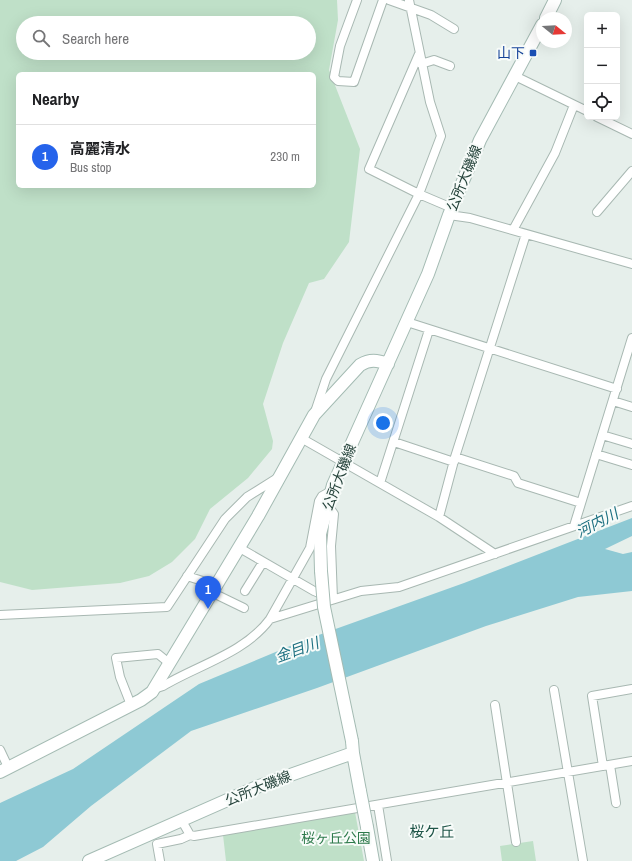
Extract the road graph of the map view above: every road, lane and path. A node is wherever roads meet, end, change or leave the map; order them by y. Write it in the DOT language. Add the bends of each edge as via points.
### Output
graph roads {
  1 [pos="356,0"];
  2 [pos="383,0"];
  3 [pos="389,0"];
  4 [pos="409,0"];
  5 [pos="555,0"];
  6 [pos="412,10"];
  7 [pos="549,12"];
  8 [pos="454,29"];
  9 [pos="536,36"];
  10 [pos="420,54"];
  11 [pos="421,64"];
  12 [pos="450,66"];
  13 [pos="515,76"];
  14 [pos="574,105"];
  15 [pos="584,110"];
  16 [pos="603,120"];
  17 [pos="632,134"];
  18 [pos="632,171"];
  19 [pos="419,194"];
  20 [pos="450,212"];
  21 [pos="596,212"];
  22 [pos="513,230"];
  23 [pos="526,234"];
  24 [pos="632,264"];
  25 [pos="407,322"];
  26 [pos="430,330"];
  27 [pos="632,338"];
  28 [pos="631,347"];
  29 [pos="491,348"];
  30 [pos="388,364"];
  31 [pos="617,389"];
  32 [pos="613,401"];
  33 [pos="632,406"];
  34 [pos="314,415"];
  35 [pos="602,434"];
  36 [pos="301,438"];
  37 [pos="394,442"];
  38 [pos="632,444"];
  39 [pos="596,454"];
  40 [pos="455,460"];
  41 [pos="342,462"];
  42 [pos="632,465"];
  43 [pos="280,476"];
  44 [pos="380,483"];
  45 [pos="331,491"];
  46 [pos="581,503"];
  47 [pos="327,504"];
  48 [pos="632,506"];
  49 [pos="439,517"];
  50 [pos="574,526"];
  51 [pos="238,547"];
  52 [pos="496,554"];
  53 [pos="263,562"];
  54 [pos="187,576"];
  55 [pos="293,579"];
  56 [pos="213,588"];
  57 [pos="245,591"];
  58 [pos="333,599"];
  59 [pos="244,608"];
  60 [pos="0,615"];
  61 [pos="270,619"];
  62 [pos="169,663"];
  63 [pos="154,688"];
  64 [pos="632,689"];
  65 [pos="554,690"];
  66 [pos="131,705"];
  67 [pos="495,705"];
  68 [pos="352,747"];
  69 [pos="0,750"];
  70 [pos="632,761"];
  71 [pos="607,766"];
  72 [pos="4,770"];
  73 [pos="568,772"];
  74 [pos="507,783"];
  75 [pos="616,803"];
  76 [pos="378,805"];
  77 [pos="182,821"];
  78 [pos="190,835"];
  79 [pos="516,842"];
  80 [pos="90,861"];
  81 [pos="160,861"];
  82 [pos="373,861"];
  83 [pos="387,861"];
  84 [pos="583,861"];
  1 -- 2 [label="street" via="340,46 334,77 338,81 354,82"];
  3 -- 6 [label="street"];
  4 -- 6 [label="street"];
  5 -- 7 [label="main road"];
  6 -- 8 [label="street" via="431,15"];
  6 -- 10 [label="street"];
  9 -- 13 [label="main road, 公所大磯線"];
  10 -- 11 [label="street"];
  10 -- 19 [label="street" via="369,169"];
  11 -- 12 [label="street" via="434,60"];
  11 -- 19 [label="street" via="441,136"];
  13 -- 14 [label="street"];
  13 -- 20 [label="main road, 公所大磯線" via="480,140"];
  14 -- 15 [label="street"];
  14 -- 22 [label="street" via="555,153"];
  16 -- 17 [label="street"];
  18 -- 21 [label="street"];
  19 -- 20 [label="street"];
  19 -- 34 [label="street" via="326,380"];
  20 -- 22 [label="street"];
  20 -- 25 [label="main road, 公所大磯線" via="428,274"];
  22 -- 23 [label="street"];
  23 -- 24 [label="street"];
  23 -- 29 [label="street"];
  25 -- 26 [label="street"];
  25 -- 30 [label="main road, 公所大磯線"];
  26 -- 29 [label="street"];
  26 -- 37 [label="street"];
  27 -- 28 [label="street"];
  28 -- 31 [label="street"];
  29 -- 31 [label="street"];
  29 -- 40 [label="street"];
  30 -- 34 [label="main road" via="376,360 360,364"];
  30 -- 41 [label="main road, 公所大磯線"];
  31 -- 32 [label="street"];
  32 -- 33 [label="street"];
  32 -- 35 [label="street"];
  34 -- 36 [label="main road"];
  35 -- 38 [label="street"];
  35 -- 39 [label="street"];
  36 -- 41 [label="street"];
  36 -- 43 [label="main road"];
  37 -- 40 [label="street"];
  37 -- 44 [label="street"];
  39 -- 42 [label="street"];
  39 -- 46 [label="street"];
  40 -- 46 [label="street" via="514,476 518,483"];
  40 -- 49 [label="street"];
  41 -- 44 [label="street"];
  41 -- 45 [label="main road, 公所大磯線"];
  43 -- 51 [label="main road"];
  43 -- 54 [label="street" via="247,497 224,519"];
  44 -- 49 [label="street"];
  45 -- 47 [label="main road, 公所大磯線"];
  45 -- 55 [label="street" via="319,501 310,548"];
  46 -- 50 [label="street"];
  47 -- 58 [label="street" via="334,514 331,546"];
  47 -- 68 [label="main road, 公所大磯線, bridge" via="320,534 324,607"];
  48 -- 50 [label="street"];
  49 -- 52 [label="street"];
  50 -- 52 [label="street"];
  51 -- 53 [label="street"];
  51 -- 56 [label="main road"];
  52 -- 58 [label="street" via="399,587 361,591"];
  53 -- 55 [label="street"];
  53 -- 57 [label="street"];
  54 -- 56 [label="street"];
  54 -- 60 [label="street" via="167,607"];
  55 -- 58 [label="street"];
  55 -- 61 [label="street"];
  56 -- 59 [label="street"];
  56 -- 62 [label="main road"];
  58 -- 61 [label="street"];
  61 -- 63 [label="street" via="261,631 239,646 163,686"];
  62 -- 63 [label="main road"];
  62 -- 66 [label="street" via="158,654 116,658"];
  63 -- 66 [label="main road" via="145,698"];
  64 -- 71 [label="street" via="592,696"];
  65 -- 73 [label="street"];
  66 -- 72 [label="main road"];
  67 -- 74 [label="street"];
  68 -- 77 [label="main road, 公所大磯線"];
  68 -- 82 [label="main road, bridge"];
  69 -- 72 [label="street"];
  70 -- 71 [label="street"];
  71 -- 73 [label="street"];
  71 -- 75 [label="street"];
  73 -- 74 [label="street"];
  73 -- 84 [label="street"];
  74 -- 76 [label="street"];
  74 -- 79 [label="street"];
  76 -- 78 [label="street"];
  76 -- 83 [label="street"];
  77 -- 78 [label="street"];
  77 -- 80 [label="main road, 公所大磯線"];
  78 -- 81 [label="street" via="157,844"];
}
